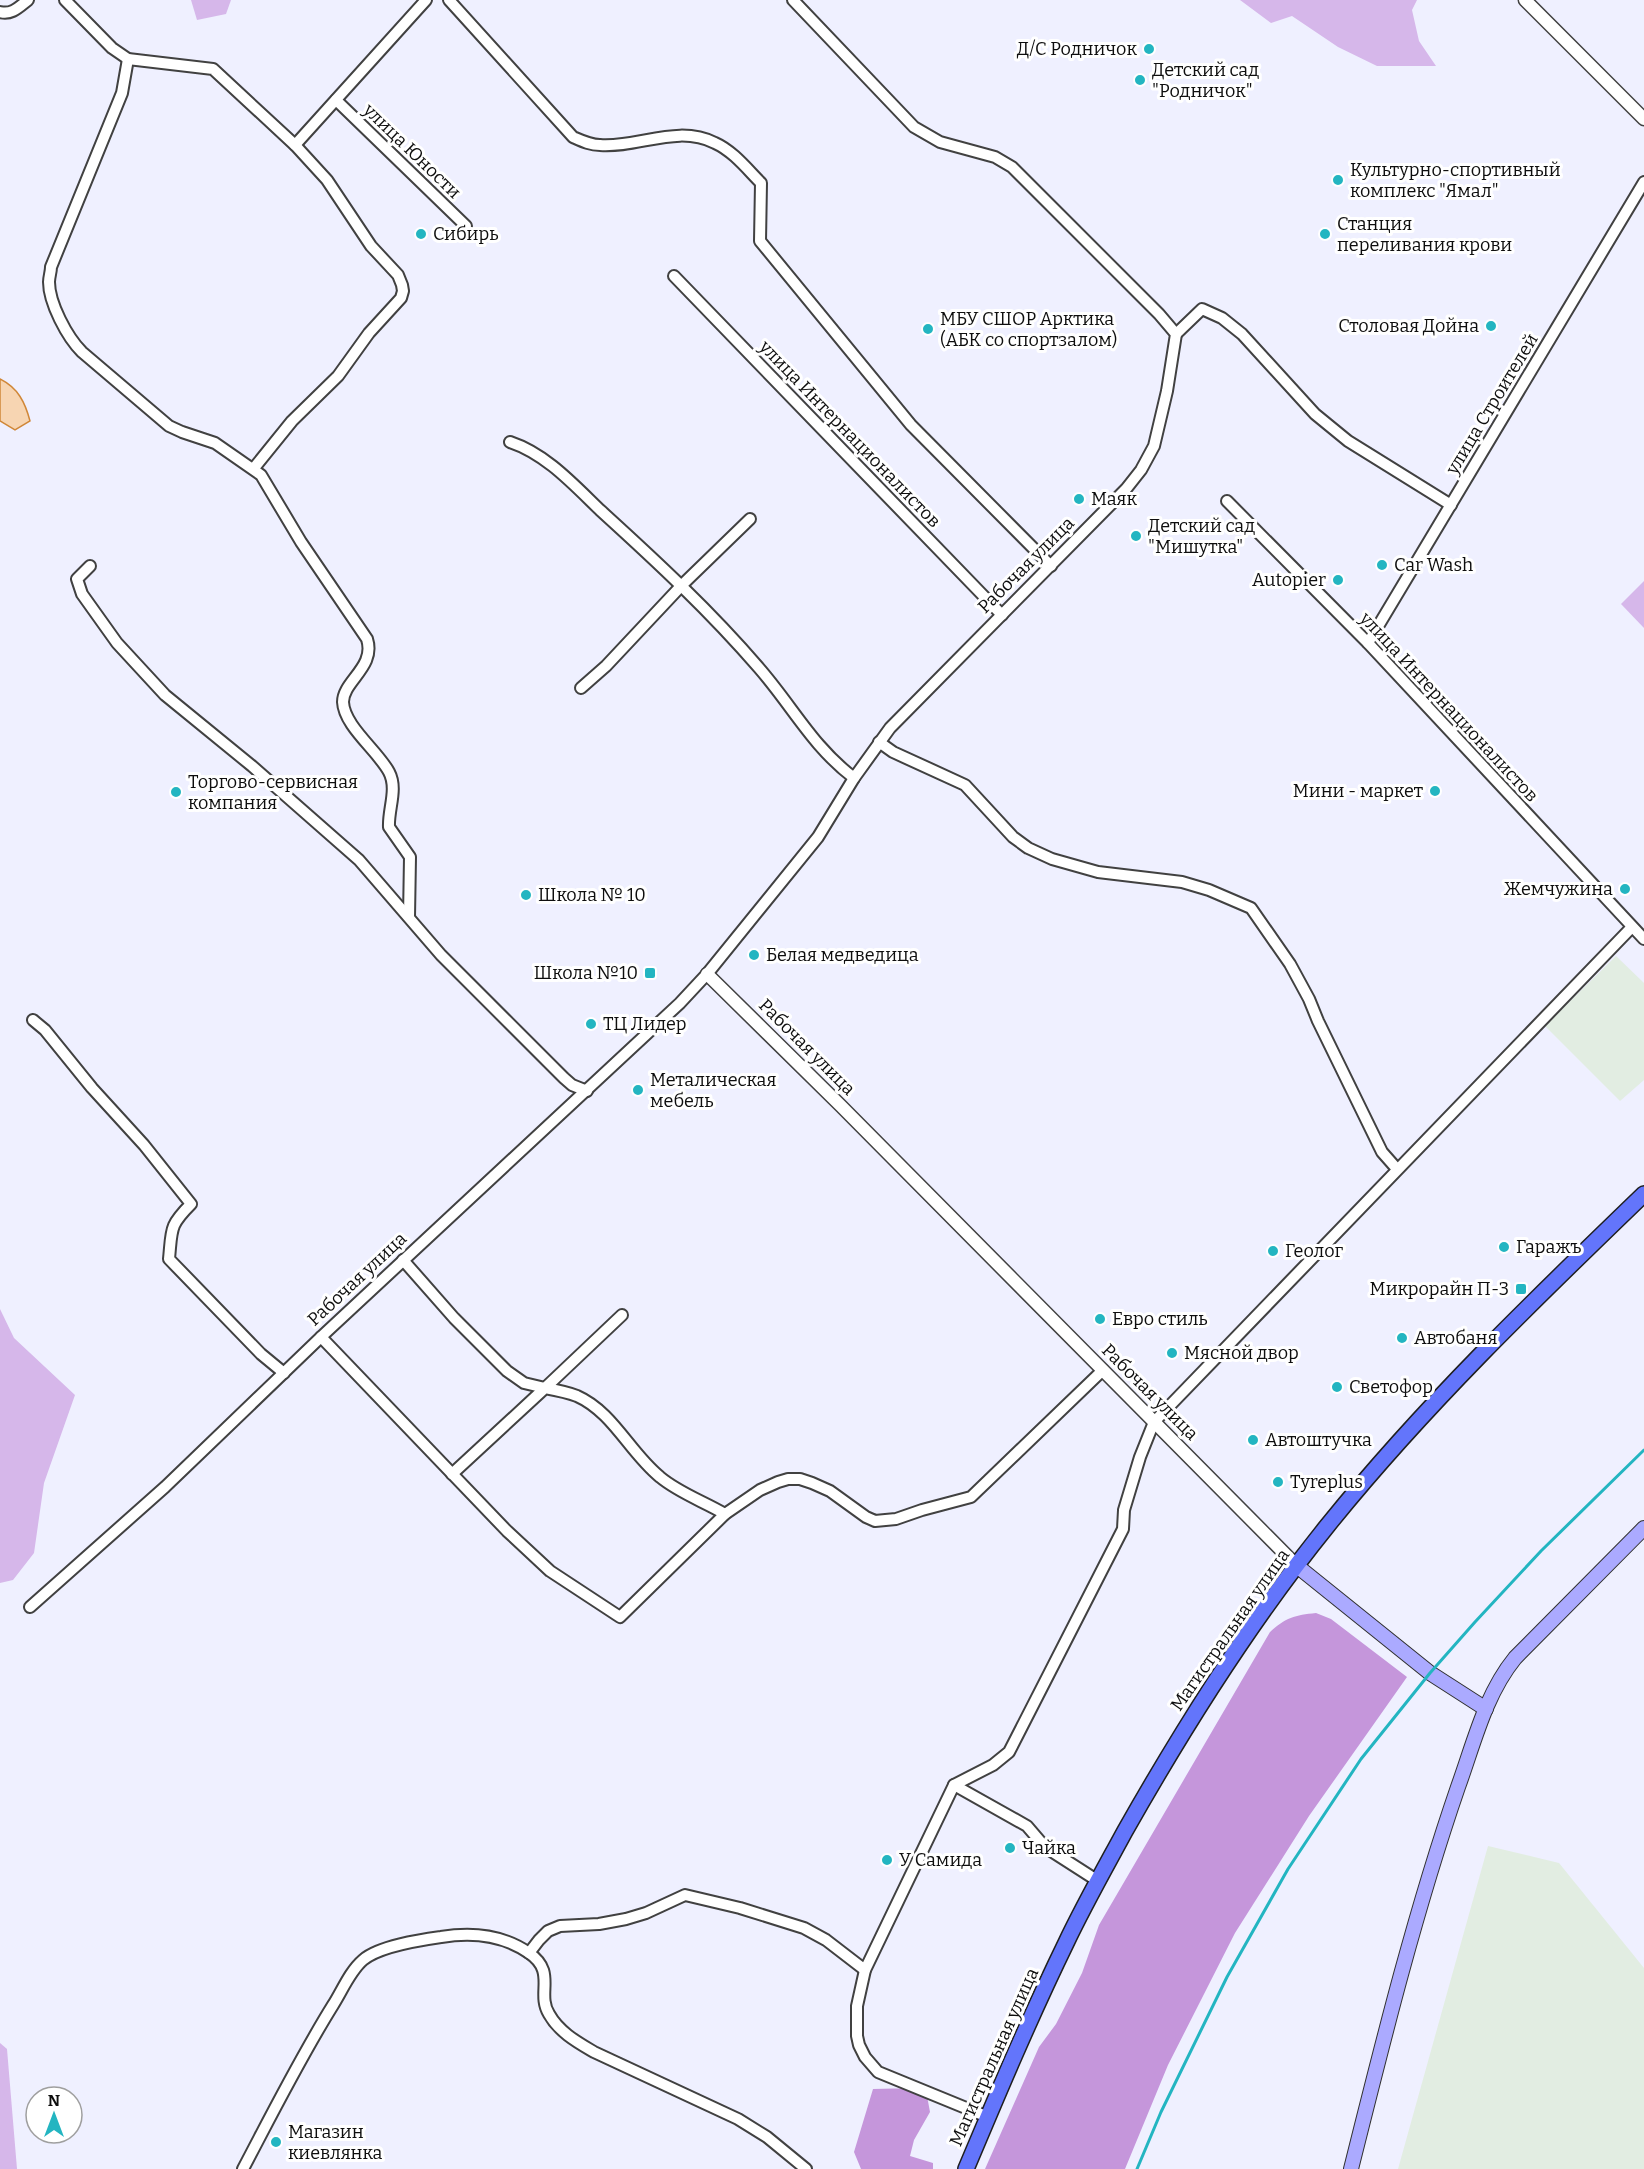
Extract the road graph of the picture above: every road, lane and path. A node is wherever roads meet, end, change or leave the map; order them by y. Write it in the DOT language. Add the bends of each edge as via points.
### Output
graph roads {
  1 [pos="28,0"];
  2 [pos="65,0"];
  3 [pos="426,0"];
  4 [pos="449,0"];
  5 [pos="793,0"];
  6 [pos="1525,0"];
  7 [pos="0,12"];
  8 [pos="128,59"];
  9 [pos="336,100"];
  10 [pos="1644,119"];
  11 [pos="295,145"];
  12 [pos="1644,182"];
  13 [pos="466,225"];
  14 [pos="674,276"];
  15 [pos="1176,334"];
  16 [pos="510,442"];
  17 [pos="254,468"];
  18 [pos="1227,501"];
  19 [pos="1451,506"];
  20 [pos="750,519"];
  21 [pos="90,566"];
  22 [pos="1050,566"];
  23 [pos="682,585"];
  24 [pos="1002,615"];
  25 [pos="1368,643"];
  26 [pos="581,688"];
  27 [pos="879,742"];
  28 [pos="854,778"];
  29 [pos="409,917"];
  30 [pos="1632,927"];
  31 [pos="1644,939"];
  32 [pos="707,974"];
  33 [pos="33,1020"];
  34 [pos="587,1091"];
  35 [pos="1397,1169"];
  36 [pos="1644,1194"];
  37 [pos="403,1260"];
  38 [pos="622,1315"];
  39 [pos="321,1336"];
  40 [pos="1103,1370"];
  41 [pos="284,1373"];
  42 [pos="545,1388"];
  43 [pos="1154,1422"];
  44 [pos="452,1474"];
  45 [pos="725,1514"];
  46 [pos="1644,1528"];
  47 [pos="1297,1566"];
  48 [pos="30,1607"];
  49 [pos="1486,1709"];
  50 [pos="954,1785"];
  51 [pos="1098,1881"];
  52 [pos="529,1953"];
  53 [pos="865,1970"];
  54 [pos="988,2117"];
  55 [pos="243,2169"];
  56 [pos="806,2169"];
  57 [pos="966,2169"];
  58 [pos="1351,2169"];
  1 -- 7 [label="street" via="14,11"];
  2 -- 8 [label="street"];
  3 -- 9 [label="street"];
  4 -- 22 [label="street" via="573,137 601,146 685,135 718,144 732,154 761,183 760,241 911,425"];
  5 -- 15 [label="street" via="914,127 940,142 995,157 1012,167"];
  6 -- 10 [label="street"];
  8 -- 11 [label="street" via="213,69"];
  8 -- 17 [label="street" via="122,93 51,267 52,296 71,342 82,352 169,426 215,443"];
  9 -- 11 [label="street"];
  9 -- 13 [label="street, улица Юности"];
  11 -- 17 [label="street" via="327,180 371,246 398,275 403,291 338,376 292,421"];
  12 -- 19 [label="street, улица Строителей"];
  14 -- 24 [label="street, улица Интернационалистов"];
  15 -- 19 [label="street" via="1202,309 1222,318 1242,334 1315,414 1348,441"];
  15 -- 22 [label="street, Рабочая улица" via="1167,391 1149,459 1126,489"];
  16 -- 23 [label="street" via="524,446 553,467"];
  17 -- 29 [label="street" via="367,639 367,658 343,701 349,720 389,772 393,785 389,827 410,857"];
  18 -- 25 [label="street, улица Интернационалистов"];
  19 -- 25 [label="street, улица Строителей"];
  20 -- 23 [label="street"];
  21 -- 29 [label="street" via="77,579 78,586 117,643 171,701 348,849"];
  22 -- 24 [label="street, Рабочая улица"];
  23 -- 26 [label="street"];
  23 -- 28 [label="street" via="760,669 827,756"];
  24 -- 27 [label="street, Рабочая улица"];
  25 -- 30 [label="street, улица Интернационалистов"];
  27 -- 28 [label="street, Рабочая улица"];
  27 -- 35 [label="street" via="965,785 1013,837 1052,859 1098,872 1182,882 1251,908 1290,964 1382,1152"];
  28 -- 32 [label="street, Рабочая улица" via="818,837"];
  29 -- 34 [label="street" via="441,956 564,1078"];
  30 -- 31 [label="street, улица Интернационалистов"];
  30 -- 35 [label="street"];
  32 -- 34 [label="street, Рабочая улица"];
  32 -- 40 [label="street, Рабочая улица"];
  33 -- 41 [label="street" via="191,1204 175,1220 169,1259"];
  34 -- 37 [label="street, Рабочая улица"];
  35 -- 43 [label="street"];
  36 -- 47 [label="main road, Магистральная улица" via="1425,1414"];
  37 -- 39 [label="street, Рабочая улица"];
  37 -- 42 [label="street" via="507,1371 524,1383"];
  38 -- 42 [label="street"];
  39 -- 41 [label="street, Рабочая улица"];
  39 -- 44 [label="street"];
  40 -- 43 [label="street, Рабочая улица"];
  40 -- 45 [label="street" via="971,1497 876,1521 830,1491 788,1479 760,1490"];
  41 -- 48 [label="street, Рабочая улица" via="165,1487"];
  42 -- 44 [label="street"];
  42 -- 45 [label="street" via="575,1395 592,1404 659,1477"];
  43 -- 47 [label="street, Рабочая улица"];
  43 -- 50 [label="street" via="1124,1510 1123,1529 1008,1752 993,1765"];
  44 -- 45 [label="street" via="550,1570 620,1617"];
  46 -- 49 [label="main road" via="1515,1658 1500,1678"];
  47 -- 49 [label="main road, Рабочая улица" via="1430,1673"];
  47 -- 51 [label="main road, Магистральная улица" via="1236,1650 1183,1733"];
  49 -- 58 [label="main road" via="1428,1879"];
  50 -- 51 [label="street" via="1027,1826 1046,1847"];
  50 -- 53 [label="street"];
  51 -- 54 [label="main road, Магистральная улица" via="1066,1942"];
  52 -- 53 [label="street" via="548,1931 560,1926 626,1919 685,1895 804,1928"];
  52 -- 55 [label="street" via="493,1937 462,1935 391,1948 363,1960 314,2036"];
  52 -- 56 [label="street" via="543,1970 548,2014 573,2040 738,2119"];
  53 -- 54 [label="street" via="857,2006 857,2036 865,2057 878,2072"];
  54 -- 57 [label="main road, Магистральная улица"];
}
